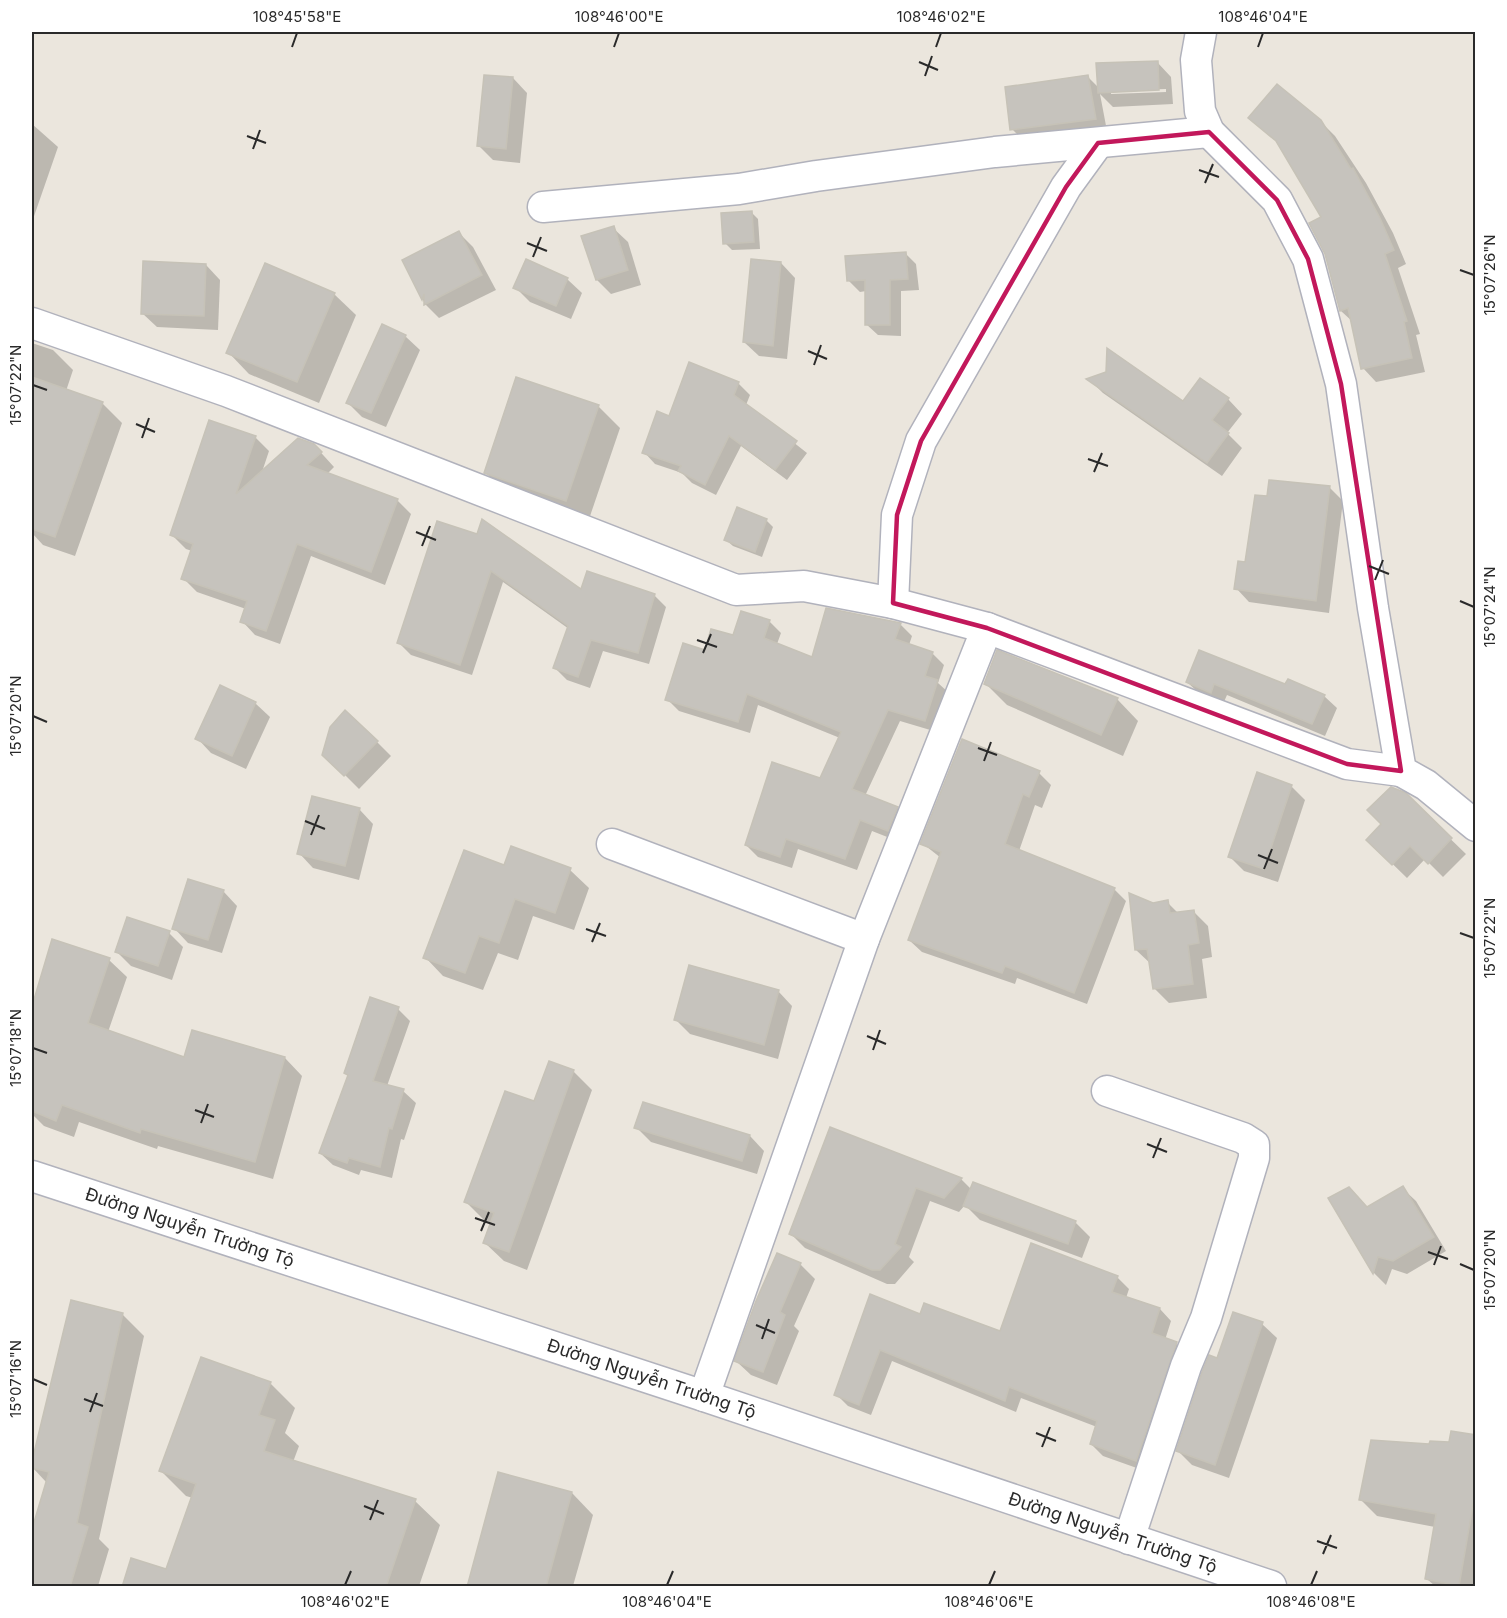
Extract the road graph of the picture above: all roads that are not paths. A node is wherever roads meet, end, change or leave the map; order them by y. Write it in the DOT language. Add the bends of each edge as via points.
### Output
graph roads {
  1 [pos="1201,32"];
  2 [pos="1209,132"];
  3 [pos="1098,143"];
  4 [pos="543,207"];
  5 [pos="32,323"];
  6 [pos="893,603"];
  7 [pos="987,628"];
  8 [pos="1401,771"];
  9 [pos="1476,826"];
  10 [pos="612,844"];
  11 [pos="864,939"];
  12 [pos="1107,1091"];
  13 [pos="32,1176"];
  14 [pos="704,1396"];
  15 [pos="1129,1539"];
  16 [pos="1271,1587"];
  1 -- 2 [label="street" via="1196,60 1200,111"];
  2 -- 3 [label="street"];
  2 -- 8 [label="street" via="1277,200 1308,258 1341,384"];
  3 -- 4 [label="street" via="973,155 738,189"];
  3 -- 6 [label="street" via="1066,187 921,441 897,515"];
  5 -- 6 [label="street" via="226,391 735,590 804,586"];
  6 -- 7 [label="street"];
  7 -- 8 [label="street" via="1347,764"];
  7 -- 11 [label="street"];
  8 -- 9 [label="street" via="1426,785"];
  10 -- 11 [label="street"];
  11 -- 14 [label="street"];
  12 -- 15 [label="street" via="1254,1145 1254,1158 1206,1318 1186,1365"];
  13 -- 14 [label="street, Đường Nguyễn Trường Tộ"];
  14 -- 15 [label="street, Đường Nguyễn Trường Tộ"];
  15 -- 16 [label="street, Đường Nguyễn Trường Tộ"];
}
